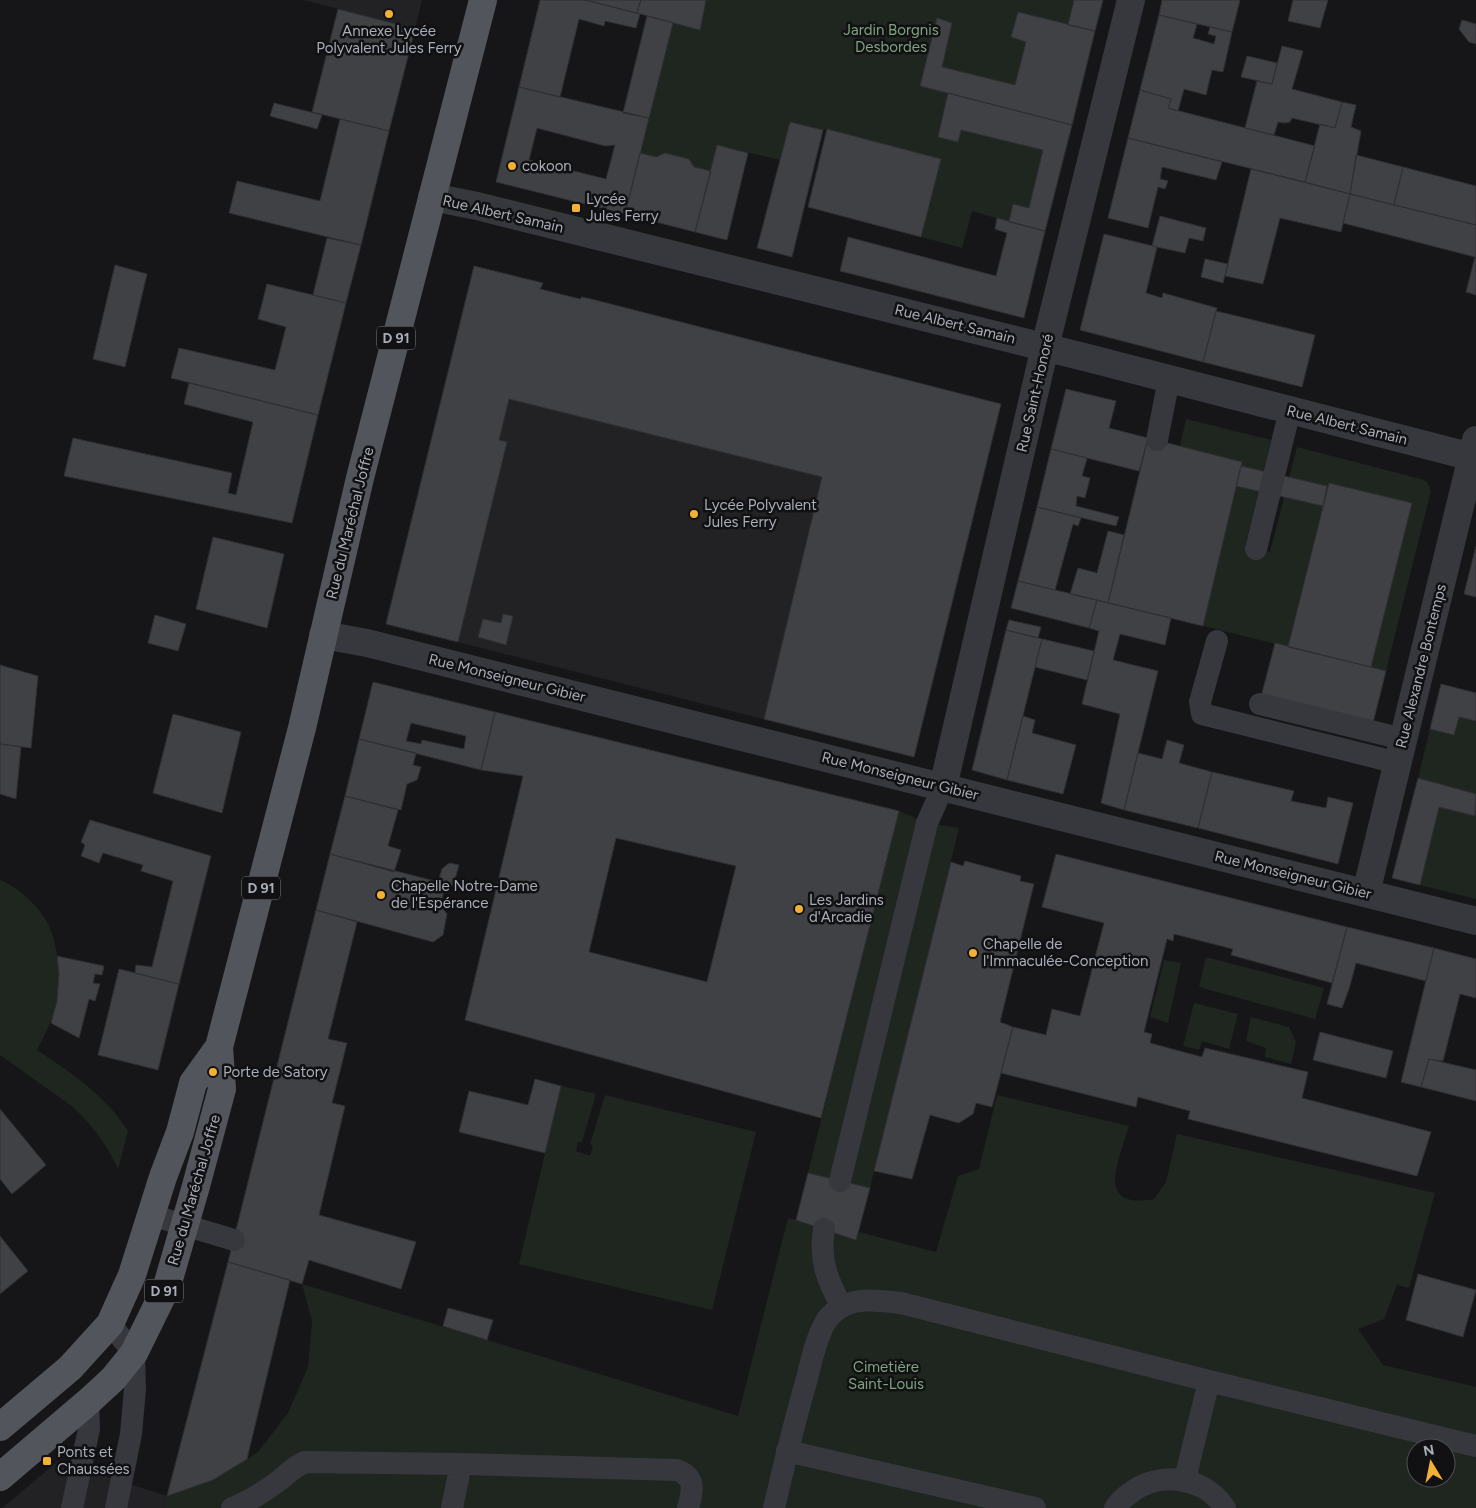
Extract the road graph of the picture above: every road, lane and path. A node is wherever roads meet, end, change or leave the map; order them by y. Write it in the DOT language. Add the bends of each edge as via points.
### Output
graph roads {
  1 [pos="484,0"];
  2 [pos="1131,0"];
  3 [pos="432,197"];
  4 [pos="1045,347"];
  5 [pos="1169,379"];
  6 [pos="1290,410"];
  7 [pos="1157,440"];
  8 [pos="1475,451"];
  9 [pos="1256,548"];
  10 [pos="323,635"];
  11 [pos="1217,641"];
  12 [pos="1260,704"];
  13 [pos="1401,751"];
  14 [pos="942,787"];
  15 [pos="1366,893"];
  16 [pos="1476,921"];
  17 [pos="219,1048"];
  18 [pos="840,1181"];
  19 [pos="151,1215"];
  20 [pos="185,1225"];
  21 [pos="824,1229"];
  22 [pos="234,1240"];
  23 [pos="842,1307"];
  24 [pos="110,1324"];
  25 [pos="134,1353"];
  26 [pos="1209,1381"];
  27 [pos="88,1402"];
  28 [pos="0,1427"];
  29 [pos="1476,1446"];
  30 [pos="787,1451"];
  31 [pos="462,1464"];
  32 [pos="0,1477"];
  33 [pos="1185,1479"];
  34 [pos="72,1508"];
  35 [pos="116,1508"];
  36 [pos="232,1508"];
  37 [pos="452,1508"];
  38 [pos="688,1508"];
  39 [pos="774,1508"];
  40 [pos="1035,1508"];
  41 [pos="1115,1508"];
  42 [pos="1224,1508"];
  1 -- 3 [label="main road, Rue du Maréchal Joffre / D 91"];
  2 -- 4 [label="street, Rue Saint-Honoré"];
  3 -- 4 [label="street, Rue Albert Samain"];
  3 -- 10 [label="main road, Rue du Maréchal Joffre / D 91"];
  4 -- 5 [label="street, Rue Albert Samain"];
  4 -- 14 [label="street, Rue Saint-Honoré"];
  5 -- 6 [label="street, Rue Albert Samain"];
  5 -- 7 [label="lane"];
  6 -- 8 [label="street, Rue Albert Samain"];
  6 -- 9 [label="lane"];
  8 -- 13 [label="street, Rue Alexandre Bontemps"];
  10 -- 14 [label="street, Rue Monseigneur Gibier" via="367,643"];
  10 -- 17 [label="main road, Rue du Maréchal Joffre / D 91"];
  11 -- 13 [label="lane" via="1200,702 1202,714"];
  12 -- 13 [label="lane"];
  13 -- 15 [label="street, Rue Alexandre Bontemps"];
  14 -- 15 [label="street, Rue Monseigneur Gibier"];
  14 -- 18 [label="lane" via="927,823"];
  15 -- 16 [label="street, Rue Monseigneur Gibier"];
  17 -- 19 [label="main road, Rue du Maréchal Joffre / D 91" via="193,1083"];
  17 -- 20 [label="main road, Rue du Maréchal Joffre / D 91" via="222,1088"];
  19 -- 20 [label="lane"];
  19 -- 24 [label="main road, Rue du Maréchal Joffre / D 91" via="132,1275"];
  20 -- 22 [label="lane"];
  20 -- 25 [label="main road, Rue du Maréchal Joffre / D 91" via="167,1286"];
  21 -- 23 [label="lane" via="821,1247 824,1264"];
  23 -- 26 [label="lane" via="877,1300 901,1303"];
  23 -- 30 [label="lane" via="825,1323 817,1340"];
  24 -- 25 [label="lane"];
  24 -- 28 [label="main road, Rue du Maréchal Joffre / D 91" via="70,1368"];
  25 -- 27 [label="main road, Rue du Maréchal Joffre / D 91" via="114,1379"];
  25 -- 35 [label="lane" via="131,1434"];
  26 -- 29 [label="lane"];
  26 -- 33 [label="lane"];
  27 -- 32 [label="main road, Rue du Maréchal Joffre / D 91"];
  27 -- 34 [label="lane" via="89,1429"];
  30 -- 39 [label="lane"];
  30 -- 40 [label="lane"];
  31 -- 36 [label="lane" via="306,1462 294,1467 259,1495"];
  31 -- 37 [label="lane"];
  31 -- 38 [label="lane" via="677,1470 690,1478 692,1493"];
  33 -- 41 [label="lane" via="1160,1479 1137,1487"];
  33 -- 42 [label="lane" via="1203,1487 1219,1499"];
}
